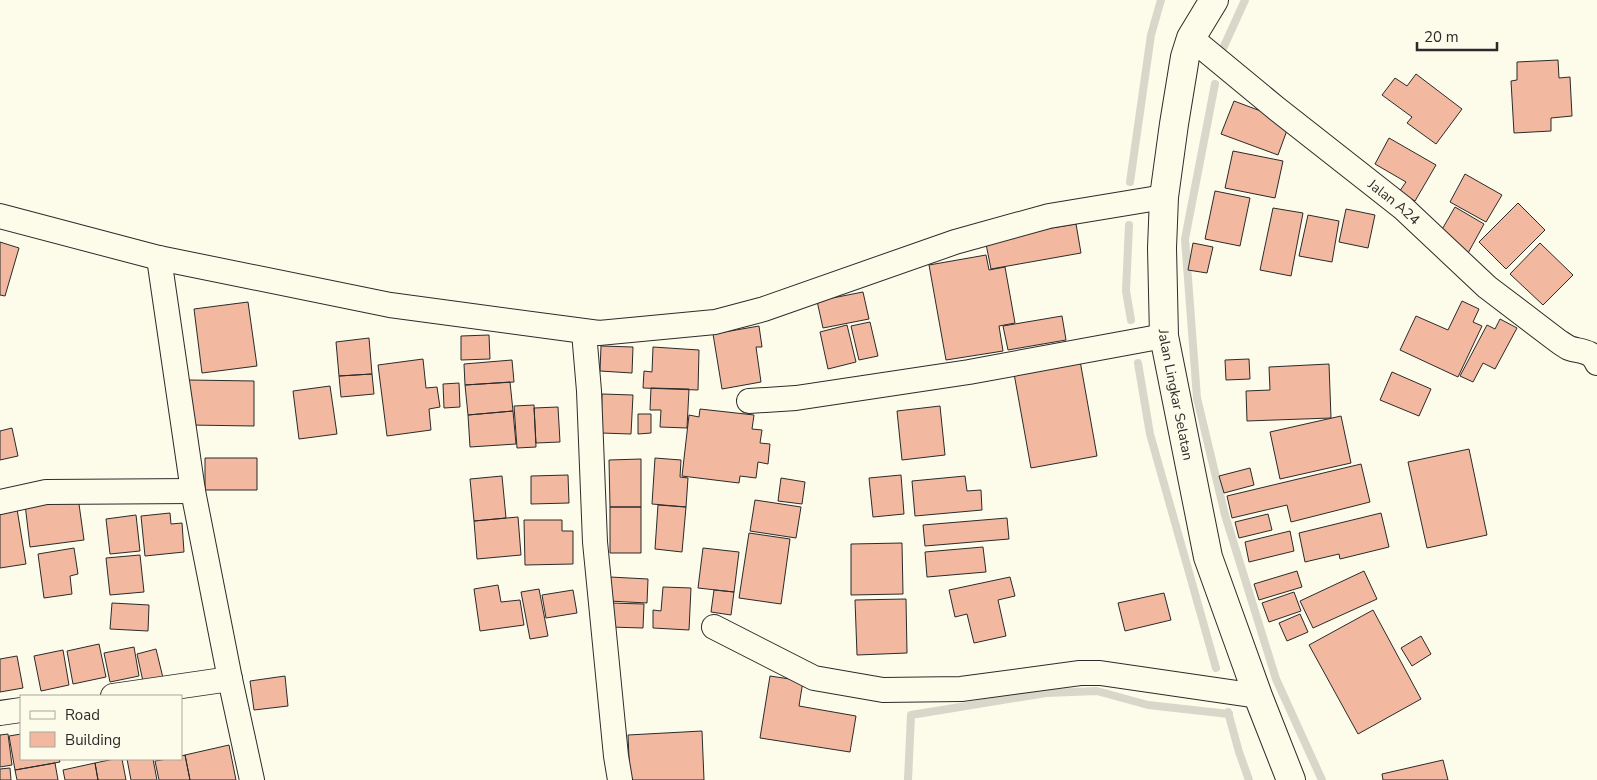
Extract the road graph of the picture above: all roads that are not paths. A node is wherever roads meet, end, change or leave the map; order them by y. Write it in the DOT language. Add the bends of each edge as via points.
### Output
graph roads {
  1 [pos="1214,0"];
  2 [pos="1192,38"];
  3 [pos="1164,197"];
  4 [pos="0,216"];
  5 [pos="159,258"];
  6 [pos="584,332"];
  7 [pos="1164,336"];
  8 [pos="1597,363"];
  9 [pos="749,401"];
  10 [pos="193,491"];
  11 [pos="0,502"];
  12 [pos="714,627"];
  13 [pos="230,679"];
  14 [pos="120,695"];
  15 [pos="1258,696"];
  16 [pos="20,710"];
  17 [pos="0,713"];
  18 [pos="252,780"];
  19 [pos="620,780"];
  20 [pos="1291,780"];
  1 -- 2 [label="highway, Jalan Lingkar Selatan"];
  2 -- 3 [label="highway, Jalan Lingkar Selatan" via="1180,86"];
  2 -- 8 [label="street, Jalan A24" via="1403,208 1487,287 1558,341 1588,352"];
  3 -- 6 [label="street" via="1049,216 955,242 764,309 715,322"];
  3 -- 7 [label="highway, Jalan Lingkar Selatan"];
  4 -- 5 [label="street"];
  5 -- 6 [label="street" via="390,305"];
  5 -- 10 [label="street"];
  6 -- 19 [label="street" via="595,542"];
  7 -- 9 [label="street" via="968,372 796,398"];
  7 -- 15 [label="highway, Jalan Lingkar Selatan" via="1208,557"];
  10 -- 11 [label="street" via="46,492"];
  10 -- 13 [label="street"];
  12 -- 15 [label="street" via="814,678 883,690 961,689 1100,673"];
  13 -- 14 [label="street"];
  13 -- 18 [label="street"];
  15 -- 20 [label="highway, Jalan Lingkar Selatan"];
  16 -- 17 [label="street"];
}
